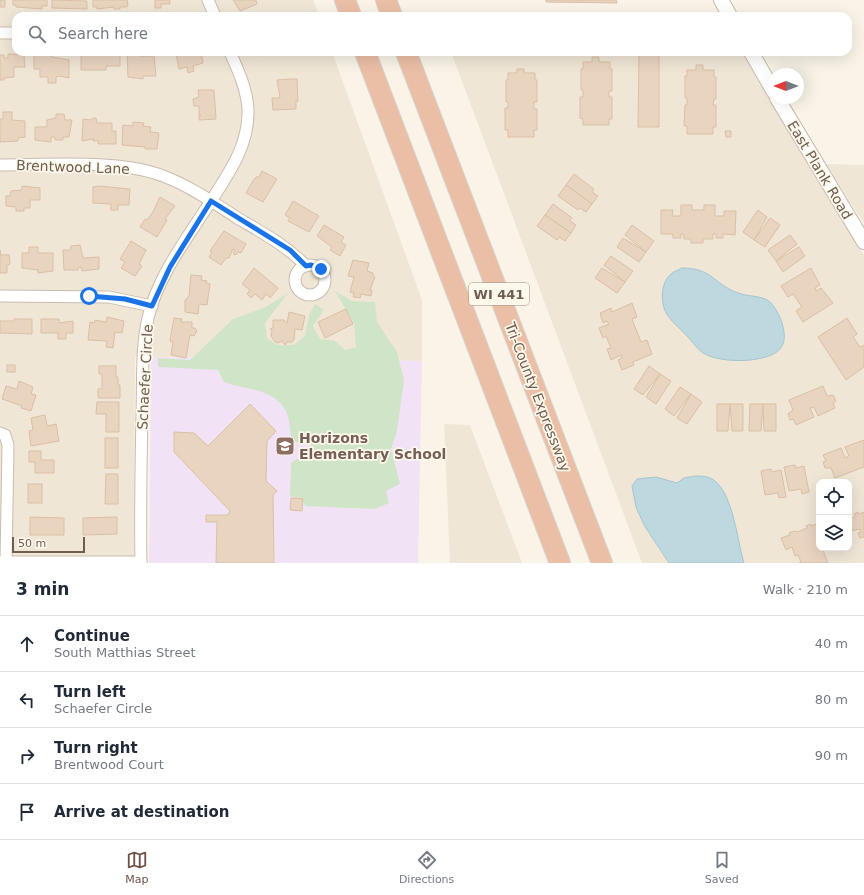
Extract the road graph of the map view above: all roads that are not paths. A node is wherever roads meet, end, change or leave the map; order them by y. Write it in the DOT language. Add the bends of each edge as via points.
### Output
graph roads {
  1 [pos="208,0"];
  2 [pos="345,0"];
  3 [pos="386,0"];
  4 [pos="721,0"];
  5 [pos="212,12"];
  6 [pos="350,12"];
  7 [pos="390,12"];
  8 [pos="728,12"];
  9 [pos="0,33"];
  10 [pos="12,33"];
  11 [pos="232,56"];
  12 [pos="367,56"];
  13 [pos="408,56"];
  14 [pos="753,56"];
  15 [pos="768,82"];
  16 [pos="781,104"];
  17 [pos="0,165"];
  18 [pos="211,201"];
  19 [pos="864,242"];
  20 [pos="306,266"];
  21 [pos="0,296"];
  22 [pos="152,306"];
  23 [pos="0,433"];
  24 [pos="4,562"];
  25 [pos="141,562"];
  26 [pos="560,563"];
  27 [pos="602,563"];
  1 -- 5 [label="street"];
  2 -- 6 [label="highway"];
  3 -- 7 [label="highway"];
  4 -- 8 [label="street"];
  9 -- 10 [label="street"];
  11 -- 18 [label="street, Schaefer Circle" via="244,88 248,110 247,122 238,157"];
  12 -- 26 [label="highway, WI 441"];
  13 -- 27 [label="highway, Tri-County Expressway / WI 441"];
  14 -- 15 [label="street"];
  16 -- 19 [label="street, East Plank Road"];
  17 -- 18 [label="street, Brentwood Lane" via="108,165 130,168 161,175"];
  18 -- 20 [label="street, Brentwood Lane" via="290,250"];
  18 -- 22 [label="street, Schaefer Circle" via="170,267"];
  21 -- 22 [label="street" via="110,297"];
  22 -- 25 [label="street, Schaefer Circle" via="143,358"];
  23 -- 24 [label="street" via="5,435 8,445"];
  24 -- 25 [label="street"];
}
